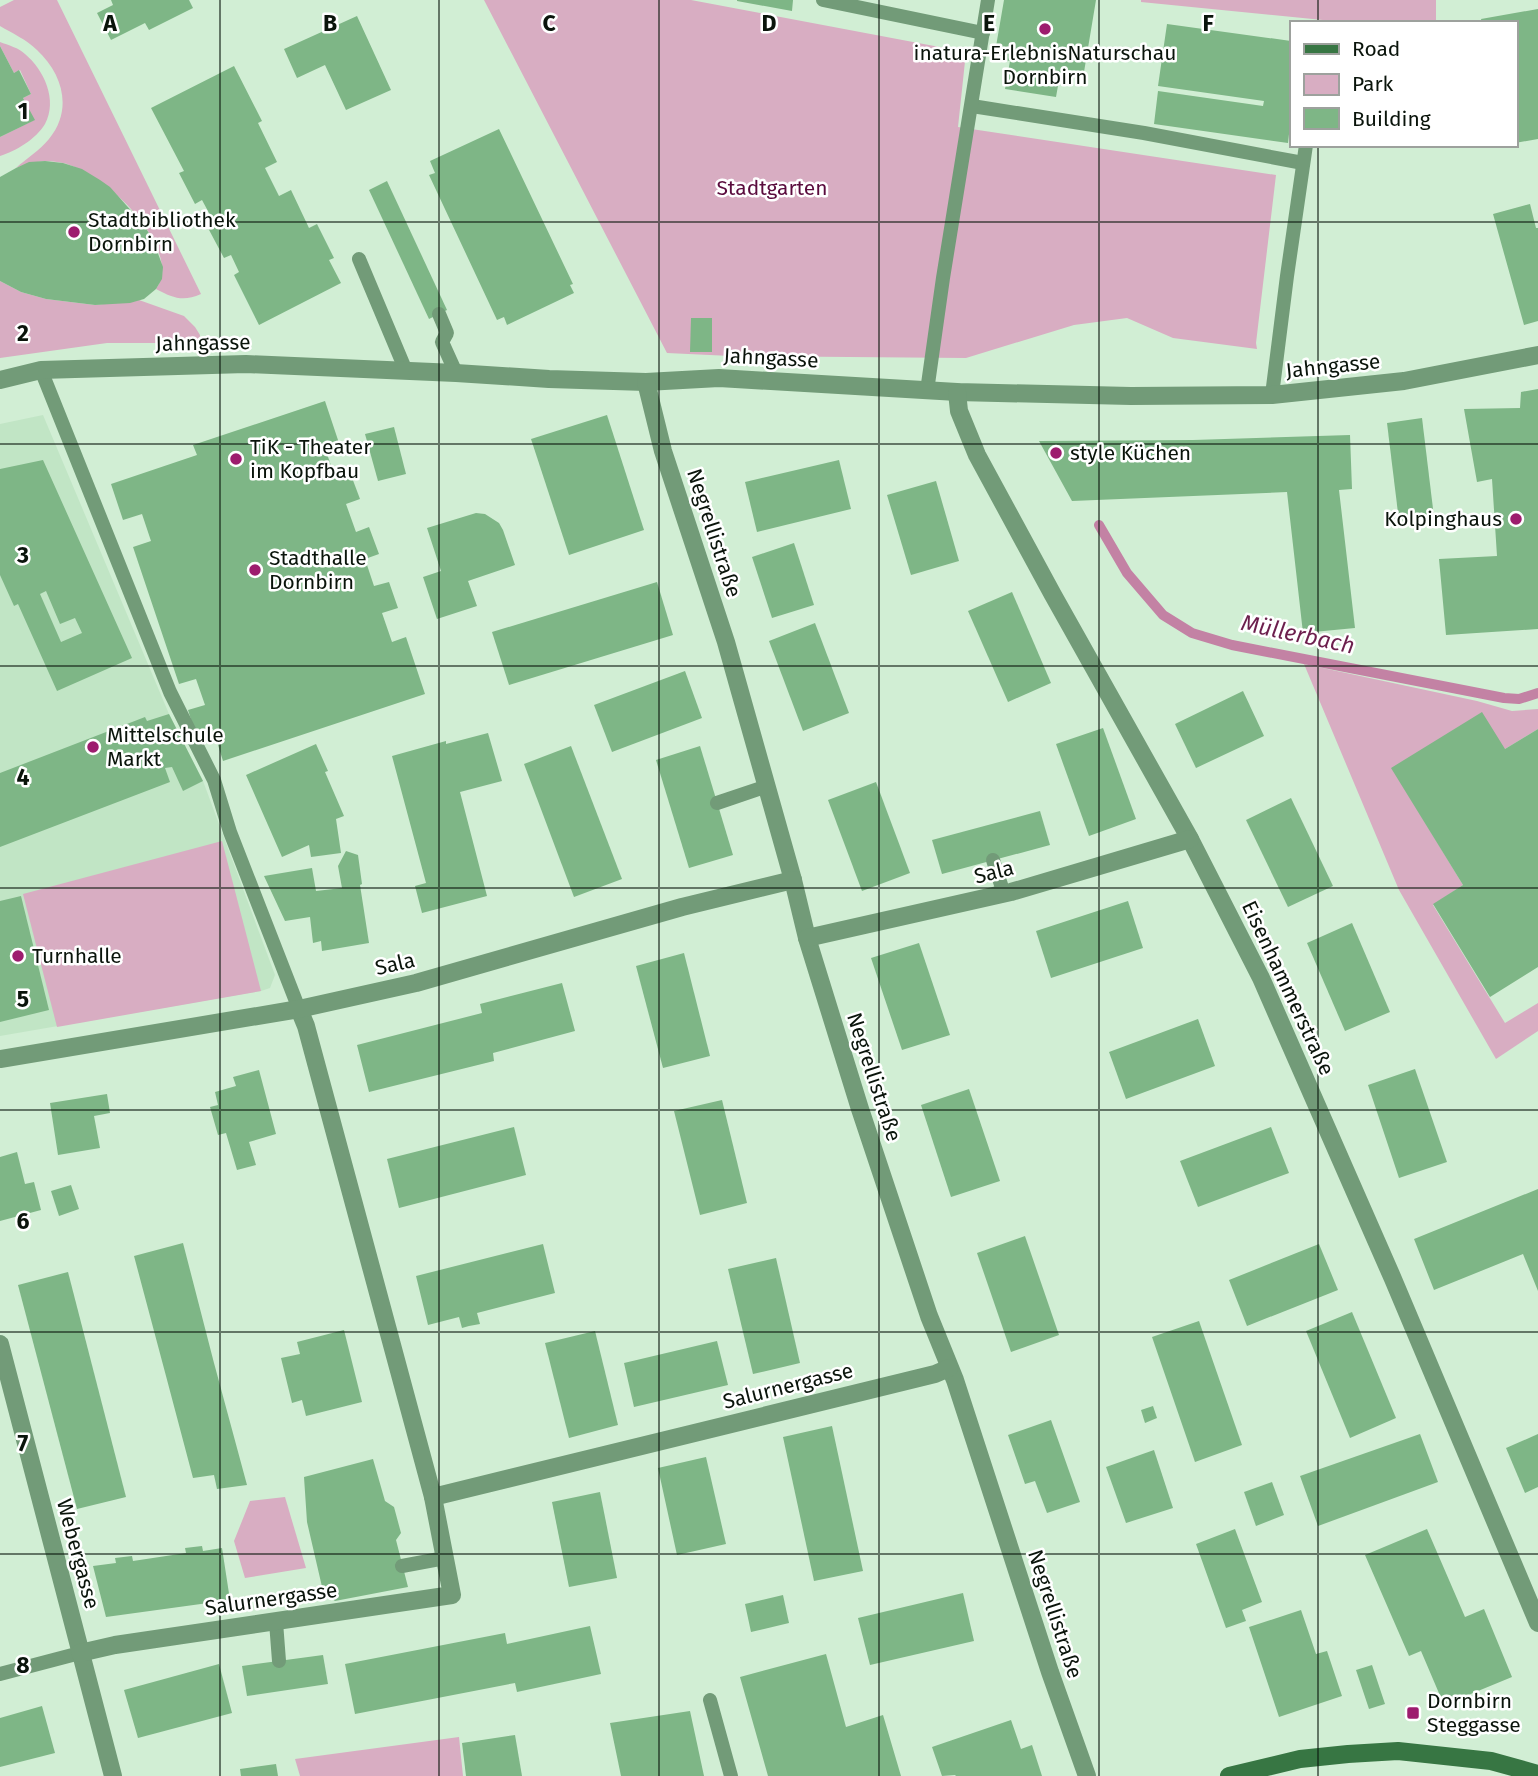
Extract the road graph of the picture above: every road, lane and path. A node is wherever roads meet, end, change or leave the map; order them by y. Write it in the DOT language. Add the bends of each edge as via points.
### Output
graph roads {
  1 [pos="823,0"];
  2 [pos="988,0"];
  3 [pos="983,33"];
  4 [pos="972,106"];
  5 [pos="1306,147"];
  6 [pos="1303,163"];
  7 [pos="359,259"];
  8 [pos="439,314"];
  9 [pos="1538,355"];
  10 [pos="41,370"];
  11 [pos="406,371"];
  12 [pos="456,373"];
  13 [pos="0,380"];
  14 [pos="646,382"];
  15 [pos="927,391"];
  16 [pos="957,392"];
  17 [pos="1272,395"];
  18 [pos="766,786"];
  19 [pos="717,803"];
  20 [pos="1190,839"];
  21 [pos="993,860"];
  22 [pos="793,880"];
  23 [pos="1004,894"];
  24 [pos="807,938"];
  25 [pos="299,1009"];
  26 [pos="0,1059"];
  27 [pos="0,1344"];
  28 [pos="949,1368"];
  29 [pos="433,1497"];
  30 [pos="445,1558"];
  31 [pos="402,1566"];
  32 [pos="276,1622"];
  33 [pos="1538,1623"];
  34 [pos="80,1653"];
  35 [pos="279,1661"];
  36 [pos="0,1674"];
  37 [pos="710,1700"];
  38 [pos="1538,1774"];
  39 [pos="113,1776"];
  40 [pos="731,1776"];
  41 [pos="1087,1776"];
  42 [pos="1228,1776"];
  1 -- 3 [label="lane"];
  2 -- 3 [label="lane"];
  3 -- 4 [label="lane"];
  4 -- 6 [label="lane"];
  4 -- 15 [label="lane"];
  5 -- 6 [label="lane"];
  6 -- 17 [label="lane"];
  7 -- 11 [label="lane"];
  8 -- 12 [label="lane" via="447,333 442,342"];
  9 -- 17 [label="street, Jahngasse" via="1404,381"];
  10 -- 11 [label="street, Jahngasse" via="246,364"];
  10 -- 13 [label="street, Jahngasse"];
  10 -- 25 [label="lane" via="170,692 214,780"];
  11 -- 12 [label="street, Jahngasse"];
  12 -- 14 [label="street, Jahngasse"];
  14 -- 15 [label="street, Jahngasse" via="719,378"];
  14 -- 18 [label="street, Negrellistraße"];
  15 -- 16 [label="street, Jahngasse"];
  16 -- 17 [label="street, Jahngasse"];
  16 -- 20 [label="street, Eisenhammerstraße" via="959,411 977,455"];
  18 -- 19 [label="lane"];
  18 -- 22 [label="street, Negrellistraße"];
  20 -- 23 [label="street, Sala"];
  20 -- 33 [label="street, Eisenhammerstraße" via="1261,978"];
  21 -- 23 [label="lane"];
  22 -- 24 [label="street, Negrellistraße"];
  22 -- 25 [label="street, Sala" via="424,981"];
  23 -- 24 [label="street, Sala"];
  24 -- 28 [label="street, Negrellistraße"];
  25 -- 26 [label="street, Sala"];
  25 -- 29 [label="street, Salurnergasse"];
  27 -- 34 [label="street, Webergasse"];
  28 -- 29 [label="street, Salurnergasse"];
  28 -- 41 [label="street, Negrellistraße"];
  29 -- 30 [label="street, Salurnergasse"];
  30 -- 31 [label="lane"];
  30 -- 32 [label="street, Salurnergasse" via="452,1595"];
  32 -- 34 [label="street, Salurnergasse"];
  32 -- 35 [label="lane"];
  34 -- 36 [label="lane, Salurnergasse"];
  34 -- 39 [label="street, Webergasse"];
  37 -- 40 [label="lane"];
  38 -- 42 [label="street" via="1491,1761 1398,1751 1300,1759"];
}
